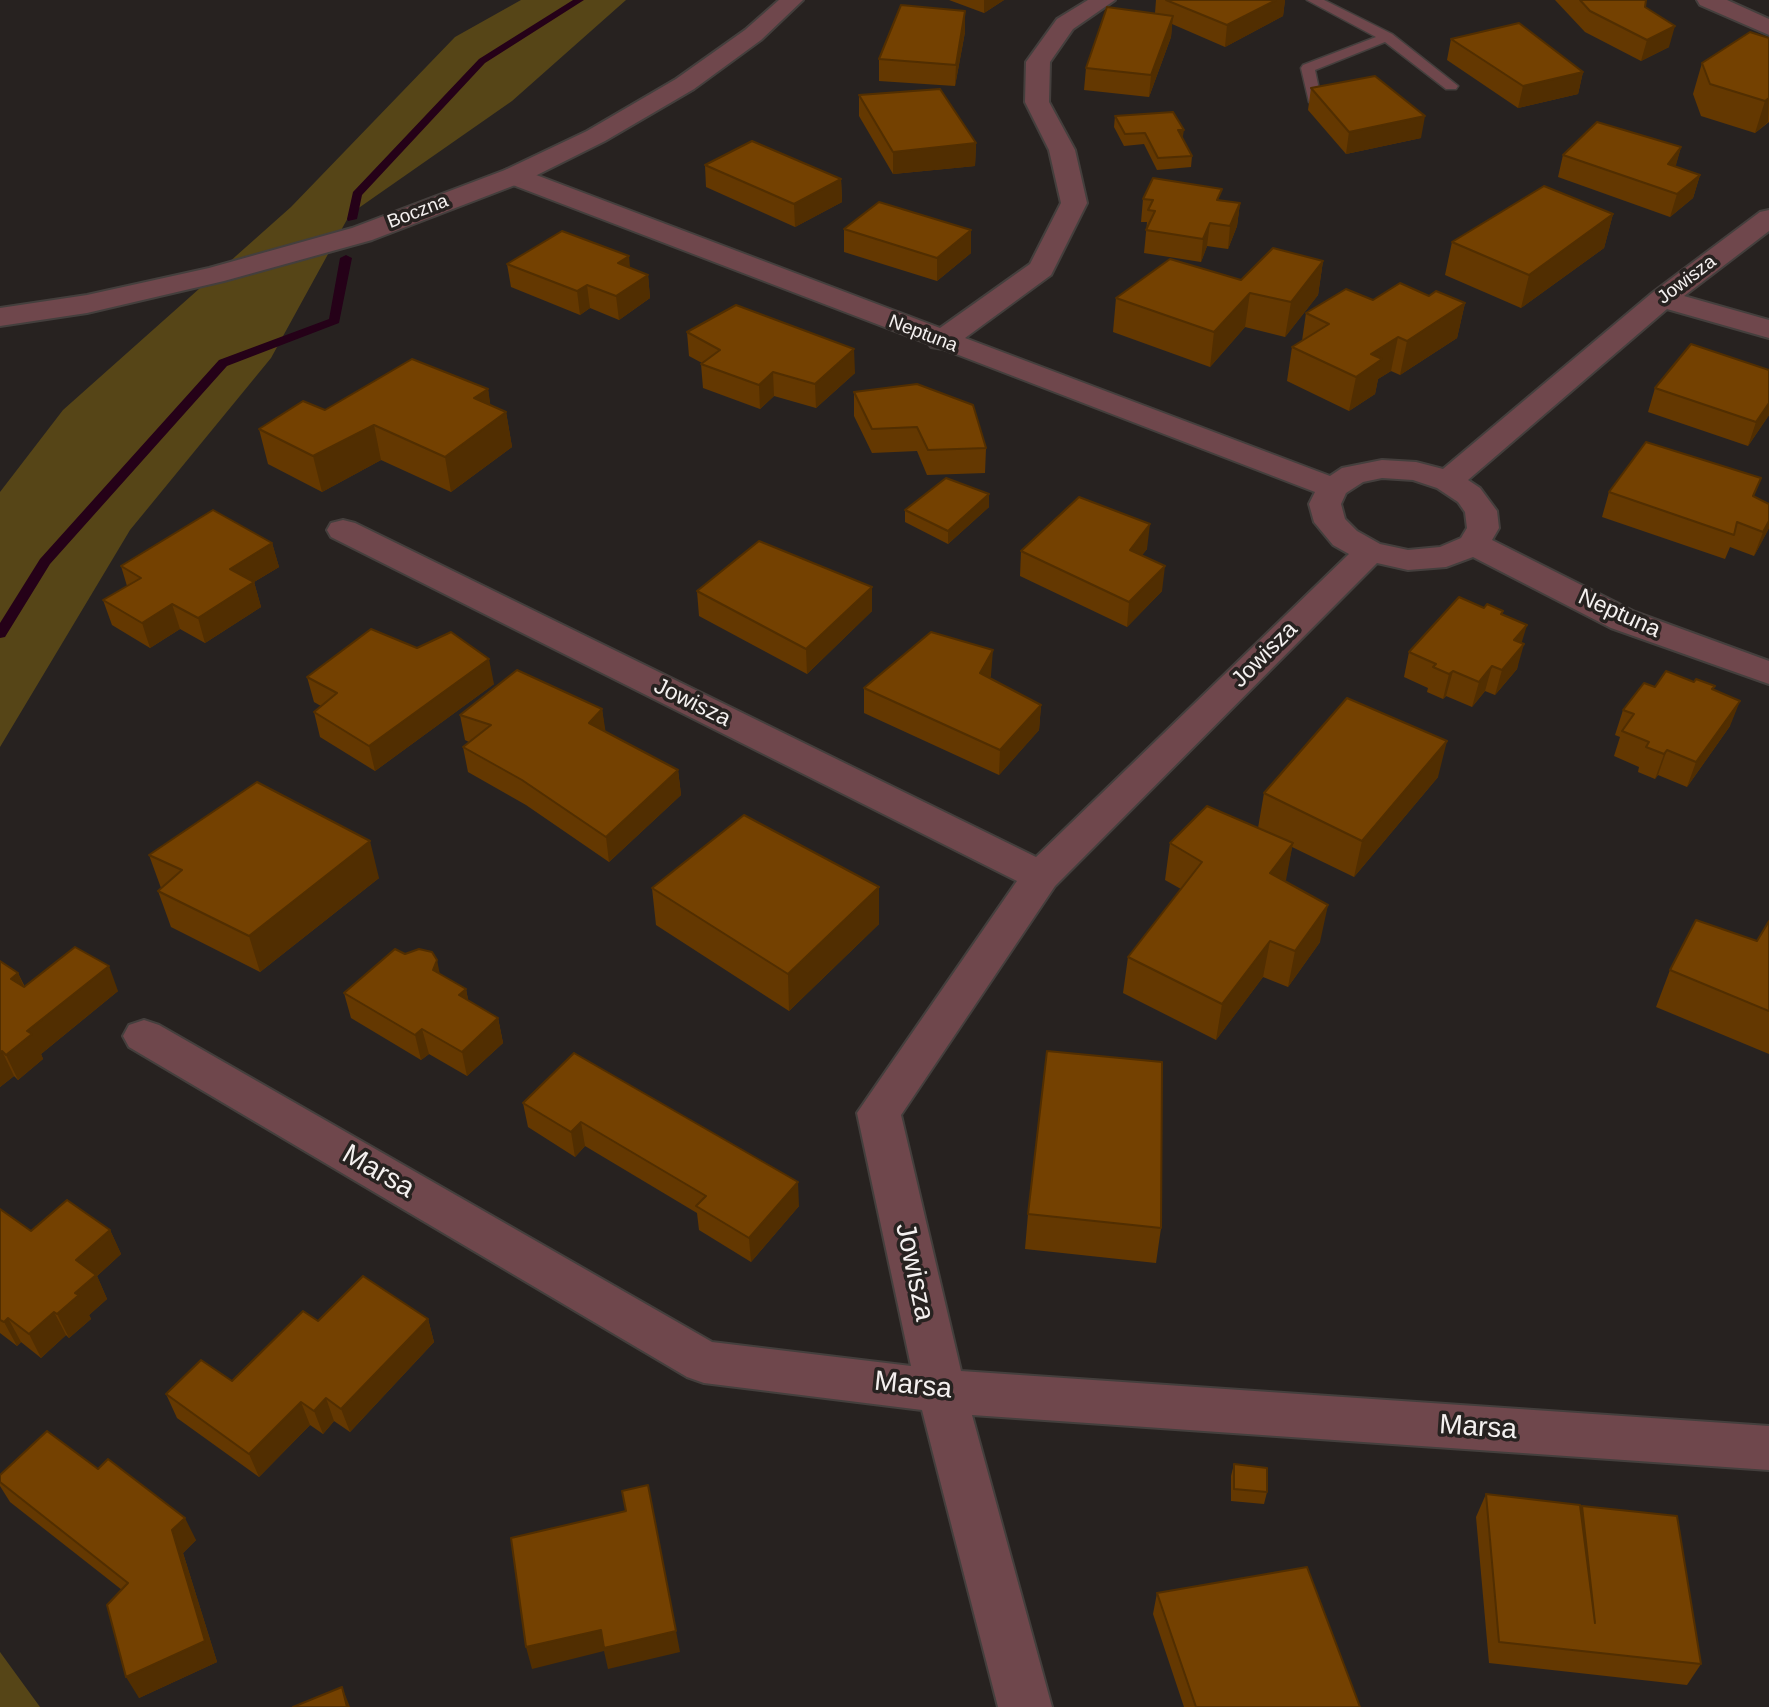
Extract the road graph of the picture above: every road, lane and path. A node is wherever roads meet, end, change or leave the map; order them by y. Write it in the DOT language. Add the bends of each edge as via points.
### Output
graph roads {
  1 [pos="792,0"];
  2 [pos="1104,0"];
  3 [pos="1314,0"];
  4 [pos="1708,0"];
  5 [pos="1769,28"];
  6 [pos="1387,37"];
  7 [pos="1451,86"];
  8 [pos="1314,99"];
  9 [pos="514,176"];
  10 [pos="1769,218"];
  11 [pos="1662,299"];
  12 [pos="0,317"];
  13 [pos="1769,329"];
  14 [pos="941,341"];
  15 [pos="1448,481"];
  16 [pos="1333,488"];
  17 [pos="343,530"];
  18 [pos="1474,544"];
  19 [pos="1370,552"];
  20 [pos="1769,673"];
  21 [pos="1041,876"];
  22 [pos="144,1036"];
  23 [pos="941,1391"];
  24 [pos="1769,1448"];
  25 [pos="1025,1707"];
  1 -- 9 [label="street, Boczna" via="685,84 596,136"];
  2 -- 14 [label="street" via="1065,24 1038,62 1037,102 1062,150 1074,203 1041,269"];
  3 -- 6 [label="lane"];
  4 -- 5 [label="street"];
  6 -- 7 [label="lane"];
  6 -- 8 [label="lane" via="1308,68"];
  9 -- 12 [label="street, Boczna" via="362,234 214,275 87,304"];
  9 -- 14 [label="street, Neptuna"];
  10 -- 11 [label="street, Jowisza"];
  11 -- 13 [label="street"];
  11 -- 15 [label="street, Jowisza"];
  14 -- 16 [label="street, Neptuna"];
  15 -- 16 [label="street" via="1416,471 1382,469 1353,475"];
  15 -- 18 [label="street" via="1469,495 1481,511 1483,528"];
  16 -- 19 [label="street" via="1325,504 1330,522 1345,538"];
  17 -- 21 [label="street, Jowisza"];
  18 -- 19 [label="street" via="1446,557 1408,560"];
  18 -- 20 [label="street, Neptuna" via="1623,620"];
  19 -- 21 [label="street, Jowisza"];
  21 -- 23 [label="street, Jowisza" via="879,1113"];
  22 -- 23 [label="street, Marsa" via="704,1362"];
  23 -- 24 [label="street, Marsa"];
  23 -- 25 [label="street, Jowisza"];
}
